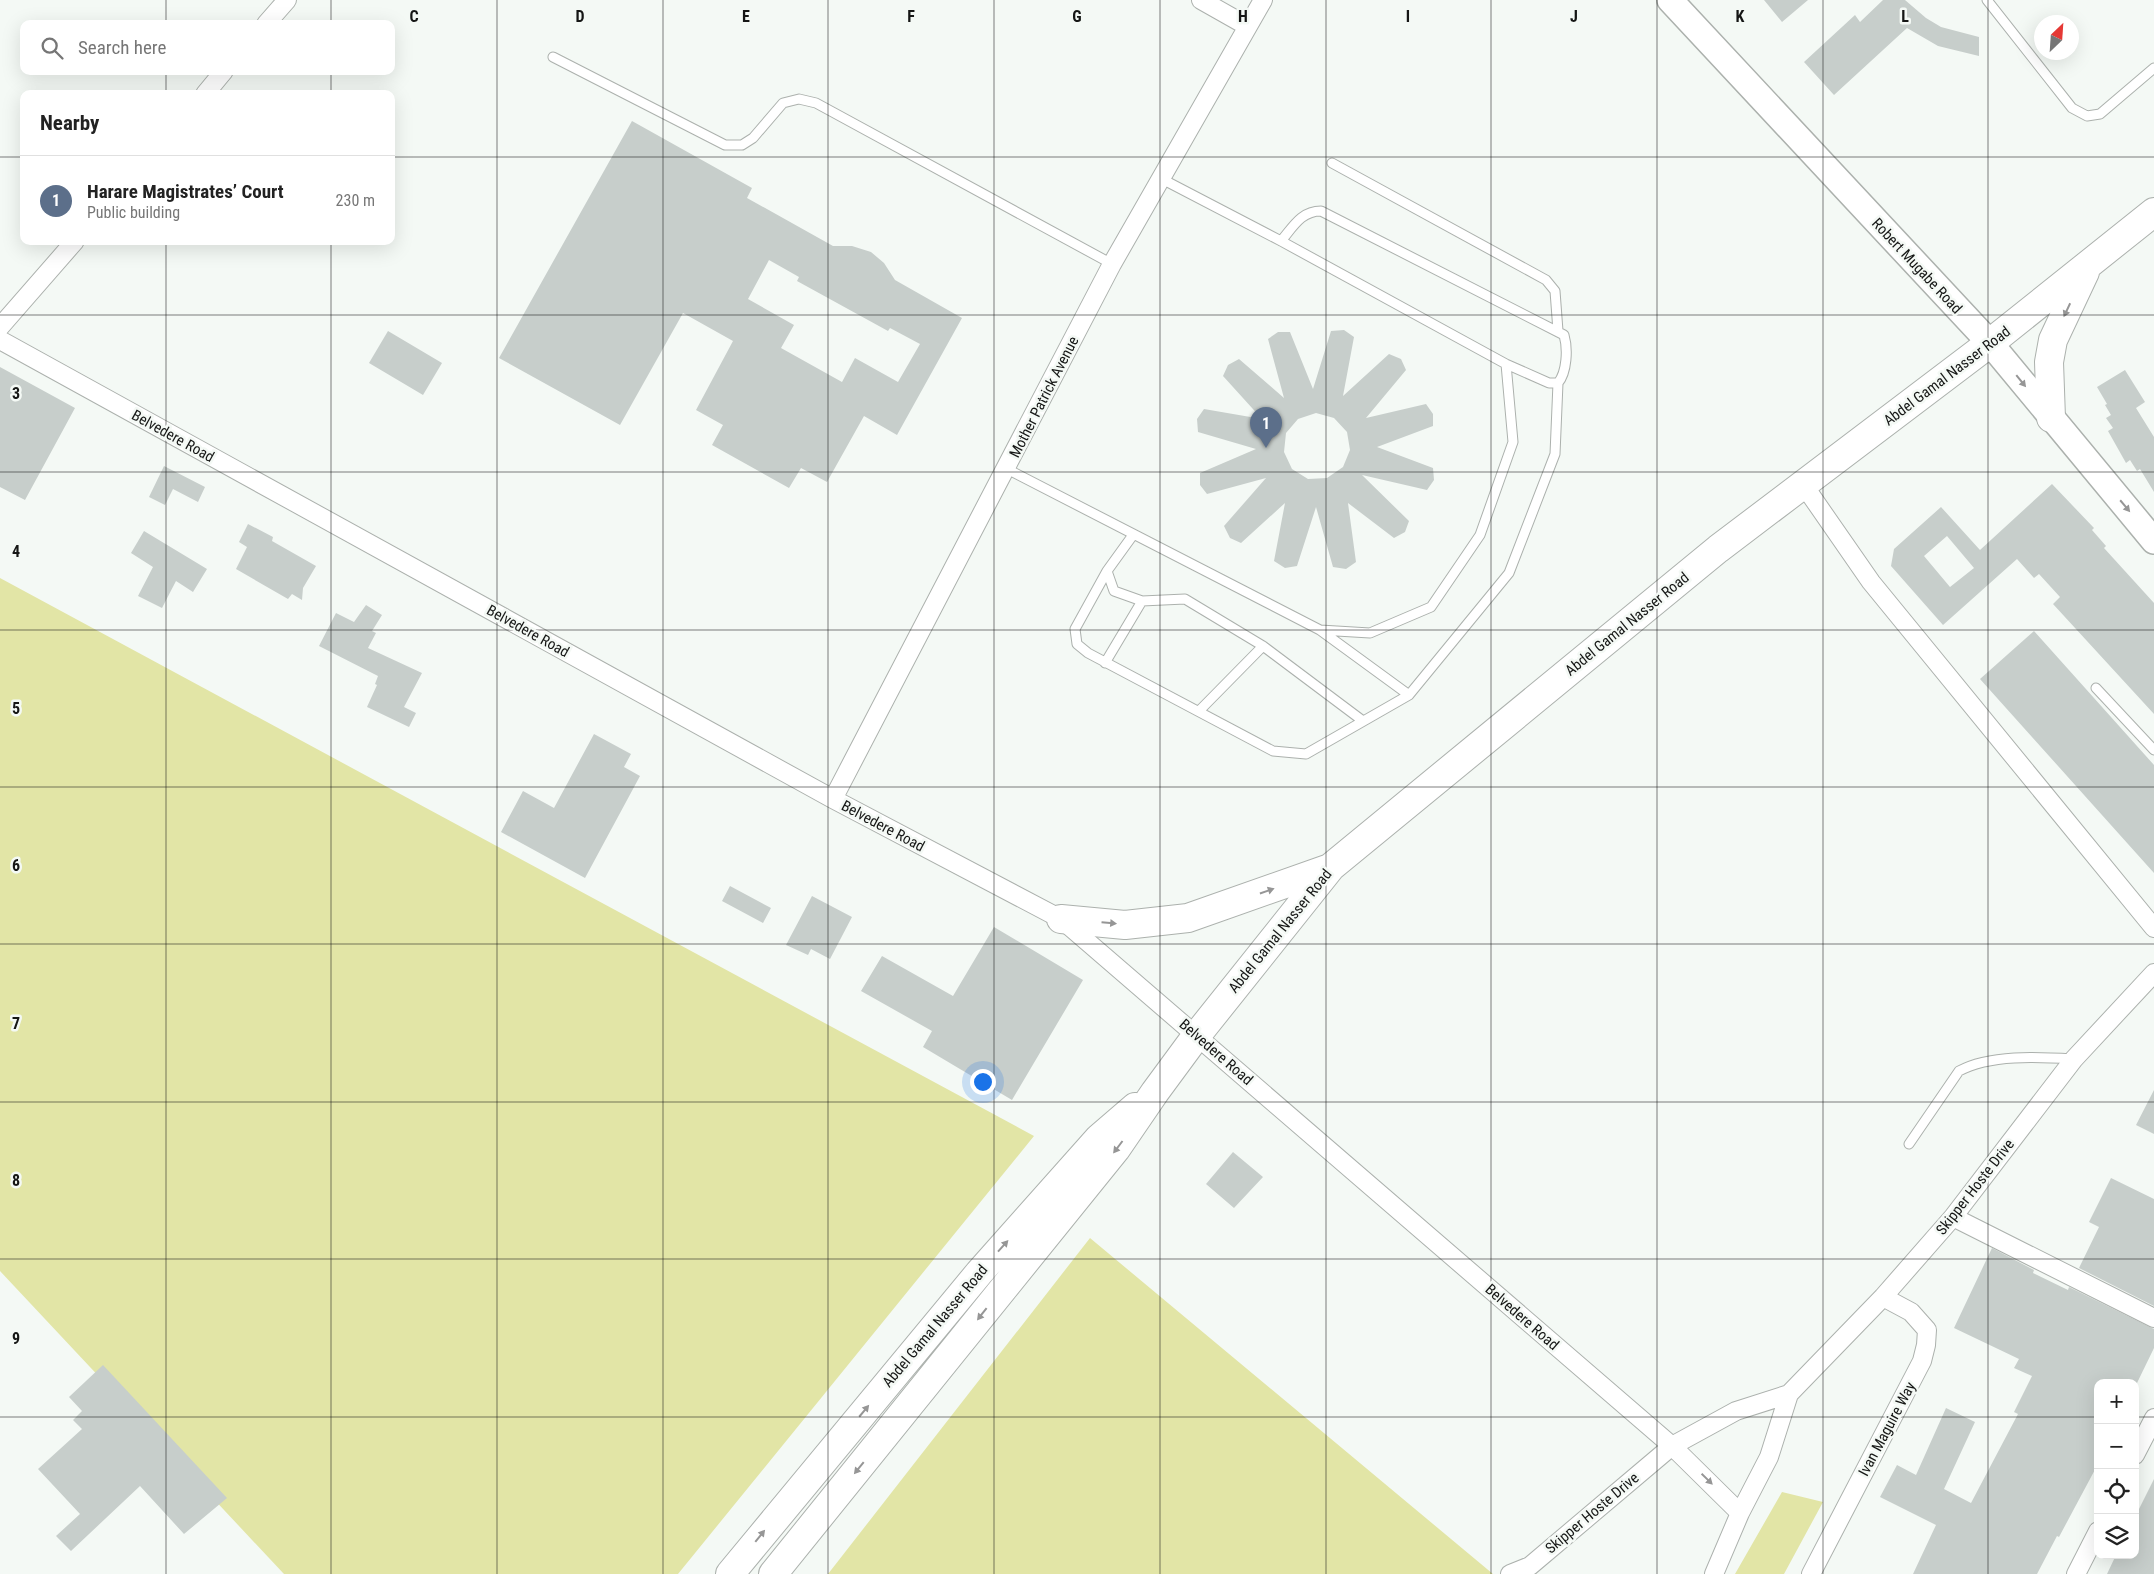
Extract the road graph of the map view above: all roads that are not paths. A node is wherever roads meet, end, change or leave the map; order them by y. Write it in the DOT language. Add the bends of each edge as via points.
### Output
graph roads {
  1 [pos="287,0"];
  2 [pos="1201,0"];
  3 [pos="1263,0"];
  4 [pos="1670,0"];
  5 [pos="1987,0"];
  6 [pos="270,20"];
  7 [pos="1247,26"];
  8 [pos="553,57"];
  9 [pos="2154,68"];
  10 [pos="221,75"];
  11 [pos="207,90"];
  12 [pos="1332,163"];
  13 [pos="1160,178"];
  14 [pos="2154,212"];
  15 [pos="1281,241"];
  16 [pos="72,245"];
  17 [pos="1112,264"];
  18 [pos="2088,266"];
  19 [pos="0,327"];
  20 [pos="1558,331"];
  21 [pos="0,340"];
  22 [pos="1990,344"];
  23 [pos="1506,364"];
  24 [pos="1558,383"];
  25 [pos="2051,418"];
  26 [pos="1007,469"];
  27 [pos="1803,484"];
  28 [pos="1133,535"];
  29 [pos="2154,541"];
  30 [pos="1107,571"];
  31 [pos="1142,600"];
  32 [pos="1320,630"];
  33 [pos="1263,646"];
  34 [pos="1105,662"];
  35 [pos="2096,688"];
  36 [pos="1408,695"];
  37 [pos="1200,711"];
  38 [pos="1363,721"];
  39 [pos="2154,750"];
  40 [pos="833,800"];
  41 [pos="1330,867"];
  42 [pos="1061,919"];
  43 [pos="2154,928"];
  44 [pos="2154,972"];
  45 [pos="1197,1035"];
  46 [pos="2074,1058"];
  47 [pos="1154,1092"];
  48 [pos="1910,1144"];
  49 [pos="1953,1217"];
  50 [pos="1883,1297"];
  51 [pos="2154,1318"];
  52 [pos="1789,1394"];
  53 [pos="2154,1418"];
  54 [pos="1672,1446"];
  55 [pos="2139,1447"];
  56 [pos="1740,1512"];
  57 [pos="2094,1539"];
  58 [pos="730,1574"];
  59 [pos="772,1574"];
  60 [pos="1510,1574"];
  61 [pos="1714,1574"];
  62 [pos="1811,1574"];
  63 [pos="2076,1574"];
  1 -- 6 [label="street"];
  2 -- 7 [label="street"];
  3 -- 7 [label="street, Mother Patrick Avenue"];
  4 -- 22 [label="main road, Robert Mugabe Road"];
  5 -- 9 [label="lane" via="2072,108 2088,116 2100,114"];
  7 -- 13 [label="street, Mother Patrick Avenue"];
  8 -- 17 [label="lane" via="725,145 742,144 753,138 783,103 798,99 816,103"];
  10 -- 11 [label="street"];
  12 -- 20 [label="lane" via="1546,280 1555,291"];
  13 -- 15 [label="lane"];
  13 -- 17 [label="street, Mother Patrick Avenue"];
  14 -- 18 [label="highway, Abdel Gamal Nasser Road"];
  15 -- 20 [label="lane" via="1302,216 1310,211 1321,211"];
  15 -- 23 [label="lane"];
  16 -- 19 [label="street"];
  17 -- 26 [label="street, Mother Patrick Avenue"];
  18 -- 22 [label="highway, Abdel Gamal Nasser Road"];
  18 -- 25 [label="highway, one-way" via="2053,340 2049,362"];
  20 -- 24 [label="lane" via="1564,335 1566,344 1563,377"];
  21 -- 40 [label="street, Belvedere Road"];
  22 -- 25 [label="main road, Robert Mugabe Road, one-way"];
  22 -- 27 [label="highway, Abdel Gamal Nasser Road"];
  23 -- 24 [label="lane" via="1549,383"];
  23 -- 32 [label="lane" via="1513,442 1480,535 1431,607 1370,633"];
  24 -- 36 [label="lane" via="1555,454 1509,574"];
  25 -- 29 [label="main road, Robert Mugabe Road, one-way"];
  26 -- 28 [label="lane"];
  26 -- 40 [label="street, Mother Patrick Avenue"];
  27 -- 41 [label="highway, Abdel Gamal Nasser Road" via="1710,556"];
  27 -- 43 [label="street" via="1871,582"];
  28 -- 30 [label="lane"];
  28 -- 32 [label="lane"];
  30 -- 31 [label="lane" via="1114,591"];
  30 -- 34 [label="lane" via="1075,629 1077,644"];
  31 -- 33 [label="lane" via="1185,599"];
  31 -- 34 [label="lane"];
  32 -- 36 [label="lane"];
  33 -- 37 [label="lane"];
  33 -- 38 [label="lane"];
  34 -- 37 [label="lane"];
  35 -- 39 [label="lane"];
  36 -- 38 [label="lane"];
  37 -- 38 [label="lane" via="1273,751 1306,754"];
  40 -- 42 [label="street, Belvedere Road"];
  42 -- 41 [label="highway, one-way" via="1125,925 1188,918"];
  41 -- 45 [label="highway, Abdel Gamal Nasser Road"];
  42 -- 45 [label="street, Belvedere Road"];
  44 -- 46 [label="street, Skipper Hoste Drive"];
  45 -- 47 [label="highway, Abdel Gamal Nasser Road"];
  45 -- 54 [label="street, Belvedere Road"];
  46 -- 48 [label="lane" via="2036,1056 1969,1066 1959,1071"];
  46 -- 49 [label="street, Skipper Hoste Drive"];
  58 -- 47 [label="highway, Abdel Gamal Nasser Road, one-way" via="979,1273 1099,1138"];
  47 -- 59 [label="highway, Abdel Gamal Nasser Road, one-way" via="1116,1149"];
  49 -- 50 [label="street, Skipper Hoste Drive"];
  49 -- 51 [label="street"];
  50 -- 52 [label="street, Skipper Hoste Drive"];
  50 -- 62 [label="street, Ivan Maguire Way" via="1911,1312 1927,1330 1922,1362"];
  52 -- 54 [label="street, Skipper Hoste Drive" via="1736,1411"];
  52 -- 56 [label="street, Skipper Hoste Drive" via="1769,1457"];
  53 -- 55 [label="street"];
  54 -- 56 [label="street, one-way"];
  54 -- 60 [label="street, Skipper Hoste Drive" via="1530,1566"];
  56 -- 61 [label="street, Skipper Hoste Drive"];
  57 -- 63 [label="street"];
}
